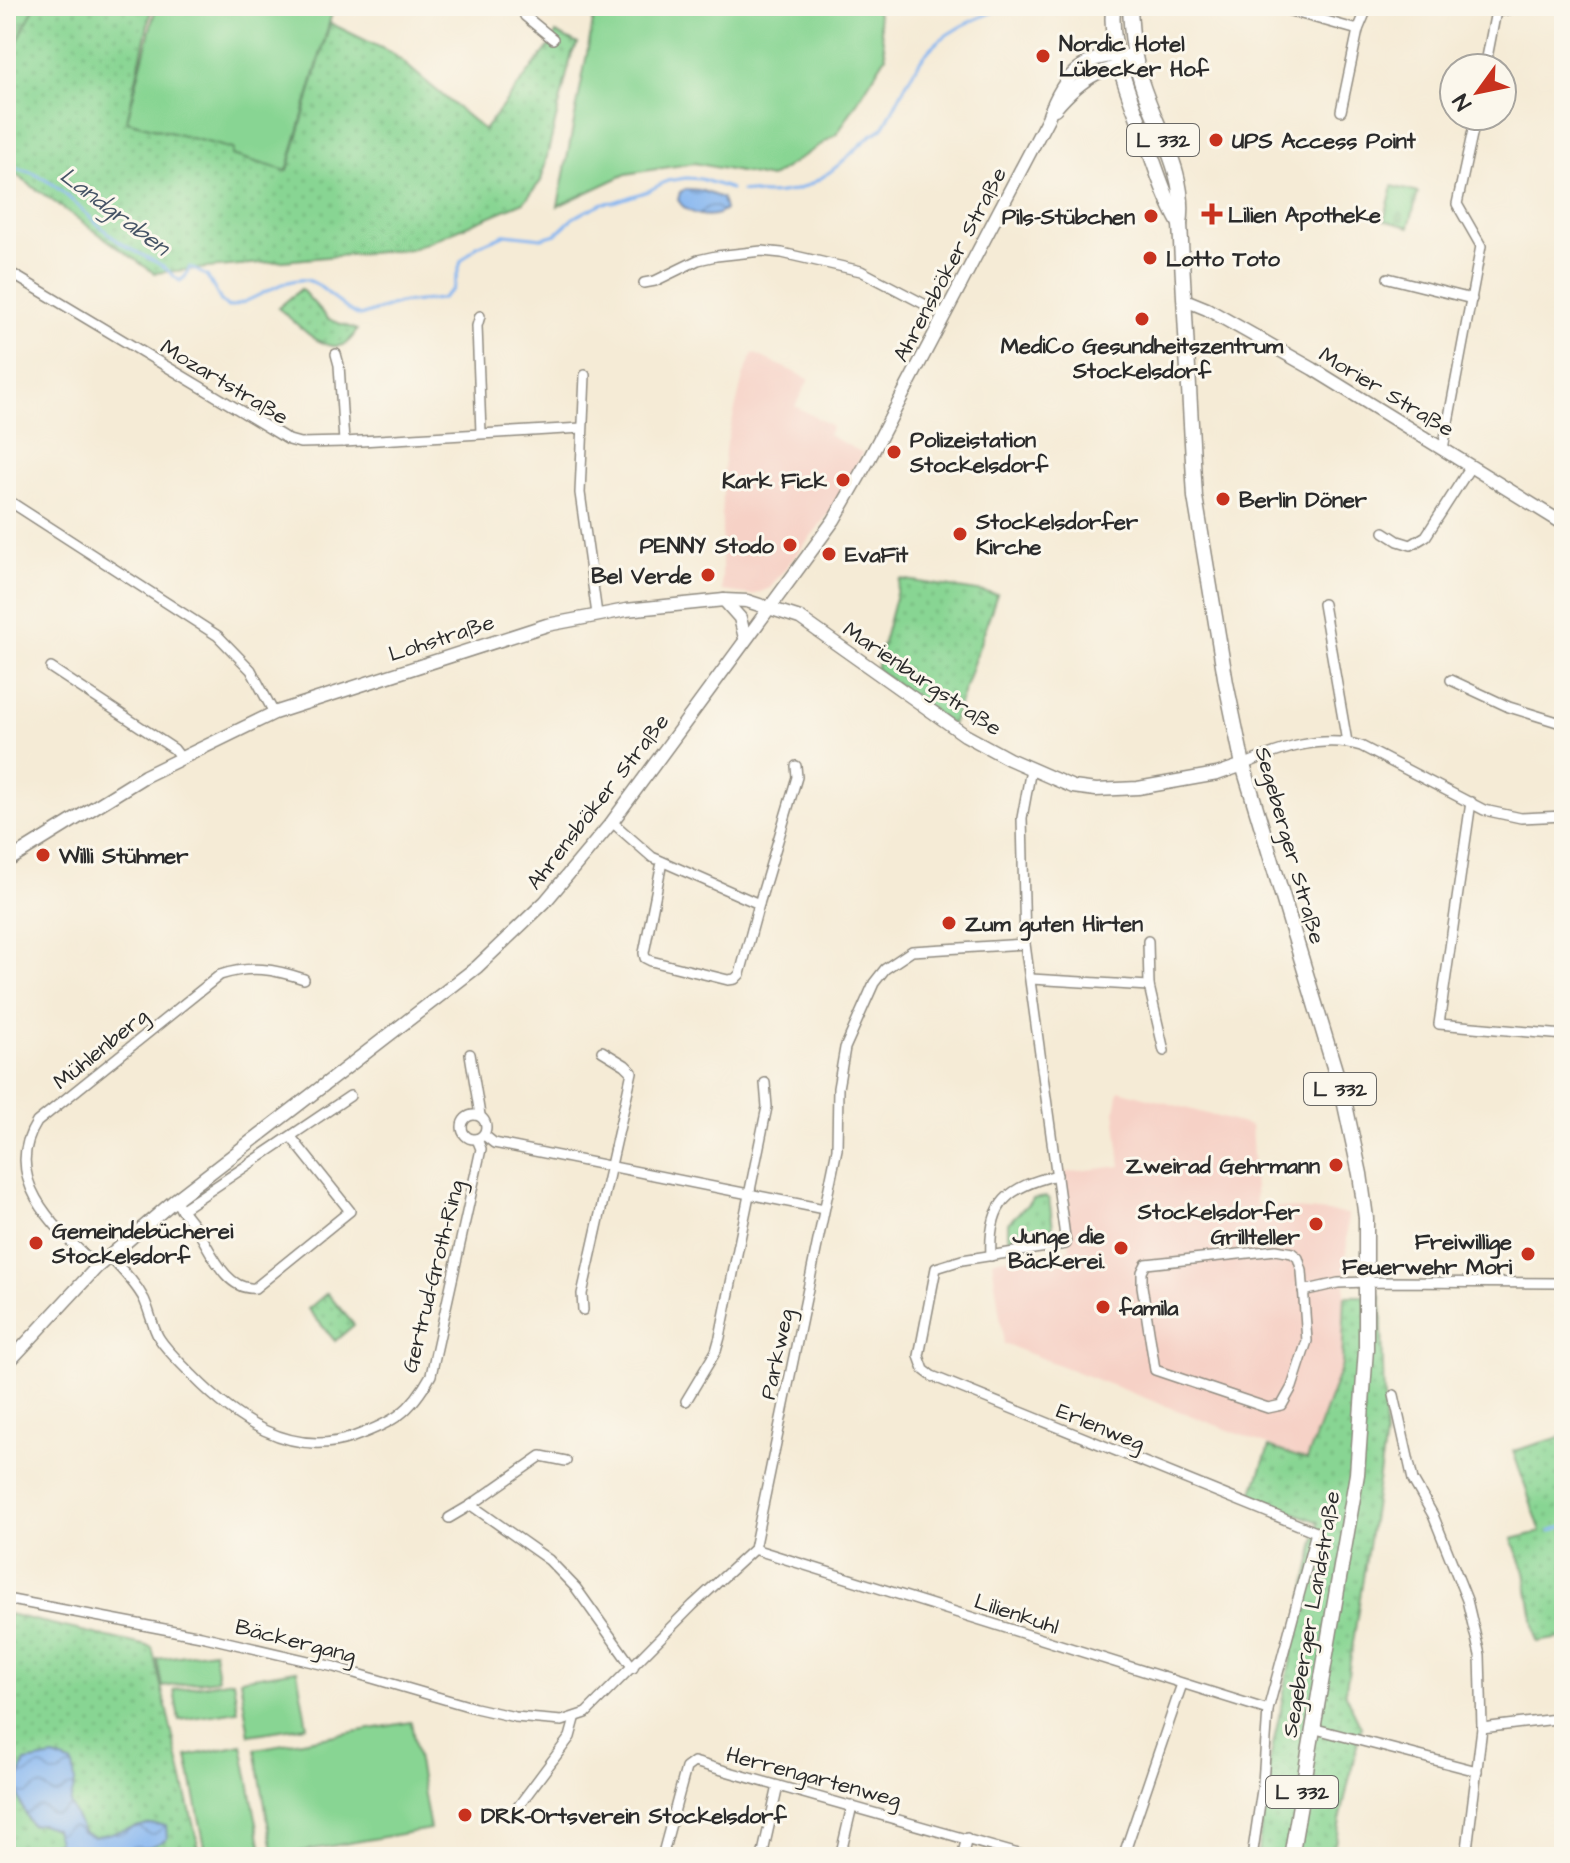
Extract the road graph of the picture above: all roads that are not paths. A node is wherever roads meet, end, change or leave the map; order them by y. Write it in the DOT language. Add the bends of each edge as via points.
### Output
graph roads {
  1 [pos="521,6"];
  2 [pos="1113,6"];
  3 [pos="1130,6"];
  4 [pos="1273,6"];
  5 [pos="1368,6"];
  6 [pos="1468,6"];
  7 [pos="1520,6"];
  8 [pos="1496,11"];
  9 [pos="1358,30"];
  10 [pos="553,39"];
  11 [pos="1488,52"];
  12 [pos="1134,57"];
  13 [pos="1119,61"];
  14 [pos="1341,111"];
  15 [pos="1473,132"];
  16 [pos="1180,224"];
  17 [pos="14,275"];
  18 [pos="1388,278"];
  19 [pos="644,283"];
  20 [pos="1472,299"];
  21 [pos="1185,300"];
  22 [pos="945,315"];
  23 [pos="480,316"];
  24 [pos="336,354"];
  25 [pos="585,375"];
  26 [pos="582,428"];
  27 [pos="481,433"];
  28 [pos="344,442"];
  29 [pos="1443,449"];
  30 [pos="1471,466"];
  31 [pos="6,499"];
  32 [pos="1564,524"];
  33 [pos="1384,532"];
  34 [pos="724,600"];
  35 [pos="1323,604"];
  36 [pos="769,608"];
  37 [pos="597,614"];
  38 [pos="745,638"];
  39 [pos="51,668"];
  40 [pos="1451,680"];
  41 [pos="274,713"];
  42 [pos="1564,724"];
  43 [pos="1347,742"];
  44 [pos="181,758"];
  45 [pos="1243,765"];
  46 [pos="796,766"];
  47 [pos="1031,769"];
  48 [pos="1471,802"];
  49 [pos="1564,816"];
  50 [pos="612,822"];
  51 [pos="6,862"];
  52 [pos="662,862"];
  53 [pos="759,904"];
  54 [pos="1148,941"];
  55 [pos="1025,944"];
  56 [pos="304,979"];
  57 [pos="1031,979"];
  58 [pos="1149,986"];
  59 [pos="1564,1035"];
  60 [pos="602,1051"];
  61 [pos="1164,1051"];
  62 [pos="470,1054"];
  63 [pos="765,1083"];
  64 [pos="350,1096"];
  65 [pos="480,1115"];
  66 [pos="291,1137"];
  67 [pos="481,1137"];
  68 [pos="609,1165"];
  69 [pos="1057,1175"];
  70 [pos="750,1194"];
  71 [pos="178,1205"];
  72 [pos="824,1209"];
  73 [pos="109,1256"];
  74 [pos="991,1256"];
  75 [pos="97,1267"];
  76 [pos="1367,1282"];
  77 [pos="1564,1283"];
  78 [pos="1303,1291"];
  79 [pos="583,1310"];
  80 [pos="6,1365"];
  81 [pos="1394,1395"];
  82 [pos="686,1401"];
  83 [pos="566,1461"];
  84 [pos="1357,1474"];
  85 [pos="471,1505"];
  86 [pos="449,1518"];
  87 [pos="754,1549"];
  88 [pos="6,1599"];
  89 [pos="633,1668"];
  90 [pos="1182,1684"];
  91 [pos="1268,1710"];
  92 [pos="1564,1718"];
  93 [pos="575,1719"];
  94 [pos="1312,1728"];
  95 [pos="1482,1728"];
  96 [pos="1477,1771"];
  97 [pos="778,1786"];
  98 [pos="852,1806"];
  99 [pos="517,1808"];
  100 [pos="967,1838"];
  101 [pos="1026,1856"];
  102 [pos="662,1857"];
  103 [pos="762,1857"];
  104 [pos="840,1857"];
  105 [pos="962,1857"];
  106 [pos="1123,1857"];
  107 [pos="1252,1857"];
  108 [pos="1291,1857"];
  109 [pos="1466,1857"];
  1 -- 10 [label="street" via="525,16"];
  2 -- 13 [label="main road, Segeberger Straße / L 332"];
  3 -- 12 [label="main road, Segeberger Straße / L 332"];
  4 -- 9 [label="street"];
  5 -- 9 [label="street"];
  6 -- 8 [label="street"];
  7 -- 8 [label="street"];
  8 -- 11 [label="street"];
  9 -- 14 [label="street"];
  12 -- 13 [label="main road, Ahrensböker Straße"];
  12 -- 16 [label="main road, Segeberger Straße / L 332" via="1177,176 1183,204"];
  13 -- 16 [label="main road, Segeberger Straße / L 332" via="1165,198"];
  13 -- 22 [label="main road, Ahrensböker Straße" via="1088,79 1048,118"];
  15 -- 20 [label="street" via="1457,204 1481,246"];
  16 -- 21 [label="main road, Segeberger Straße / L 332"];
  17 -- 28 [label="street, Mozartstraße" via="279,435 300,443"];
  18 -- 20 [label="street"];
  19 -- 22 [label="street" via="716,256 782,253 861,271"];
  20 -- 29 [label="street"];
  21 -- 29 [label="main road, Morier Straße" via="1313,369"];
  21 -- 45 [label="main road, Segeberger Straße / L 332" via="1195,497"];
  22 -- 36 [label="main road, Ahrensböker Straße" via="834,520"];
  23 -- 27 [label="street"];
  24 -- 28 [label="street"];
  25 -- 26 [label="street"];
  26 -- 27 [label="street, Mozartstraße"];
  26 -- 37 [label="street" via="580,493"];
  27 -- 28 [label="street, Mozartstraße"];
  29 -- 30 [label="main road, Morier Straße"];
  30 -- 32 [label="main road, Morier Straße"];
  30 -- 33 [label="street" via="1426,536 1411,545"];
  31 -- 41 [label="street" via="218,636 251,670"];
  34 -- 36 [label="main road, Lohstraße"];
  34 -- 37 [label="main road, Lohstraße"];
  34 -- 38 [label="main road" via="740,618"];
  35 -- 43 [label="street"];
  36 -- 38 [label="main road, Ahrensböker Straße"];
  36 -- 47 [label="main road, Marienburgstraße" via="800,618 955,728"];
  37 -- 41 [label="main road, Lohstraße" via="457,652"];
  38 -- 50 [label="main road, Ahrensböker Straße"];
  39 -- 44 [label="street"];
  40 -- 42 [label="street" via="1499,703"];
  41 -- 44 [label="main road, Lohstraße"];
  43 -- 45 [label="street" via="1318,741"];
  43 -- 48 [label="street"];
  44 -- 51 [label="main road, Lohstraße"];
  45 -- 47 [label="main road, Marienburgstraße" via="1138,788 1096,790 1073,787"];
  45 -- 76 [label="main road, Segeberger Straße / L 332" via="1344,1100 1366,1218"];
  46 -- 53 [label="street"];
  47 -- 55 [label="street" via="1022,818"];
  48 -- 49 [label="street" via="1521,818"];
  48 -- 59 [label="street" via="1439,1024"];
  50 -- 52 [label="street"];
  50 -- 71 [label="main road, Ahrensböker Straße" via="545,902 477,967"];
  52 -- 53 [label="street"];
  52 -- 53 [label="street" via="644,953 651,961 735,979"];
  54 -- 58 [label="street"];
  55 -- 57 [label="street"];
  55 -- 72 [label="street, Parkweg" via="912,951 874,983 845,1048 837,1149"];
  56 -- 75 [label="street, Mühlenberg" via="265,967 220,975 31,1130 21,1158 26,1187"];
  57 -- 58 [label="street"];
  57 -- 69 [label="street"];
  58 -- 61 [label="street"];
  60 -- 68 [label="street" via="632,1072"];
  62 -- 65 [label="street, Gertrud-Groth-Ring"];
  63 -- 70 [label="street" via="767,1107"];
  64 -- 66 [label="street, Ahrensböker Straße"];
  65 -- 67 [label="street, Gertrud-Groth-Ring" via="487,1128"];
  65 -- 67 [label="street, Gertrud-Groth-Ring" via="472,1114 462,1123 465,1135"];
  66 -- 71 [label="street, Ahrensböker Straße"];
  66 -- 71 [label="street" via="350,1211 255,1288 235,1283"];
  67 -- 68 [label="street"];
  67 -- 73 [label="street, Gertrud-Groth-Ring" via="431,1375 417,1400 394,1420 343,1441 287,1440 238,1418 160,1340 142,1296"];
  68 -- 70 [label="street"];
  68 -- 79 [label="street"];
  69 -- 74 [label="street" via="1025,1184 1000,1205 990,1233"];
  69 -- 74 [label="street, Erlenweg" via="1066,1244"];
  70 -- 72 [label="street"];
  70 -- 82 [label="street" via="716,1351"];
  71 -- 73 [label="main road, Ahrensböker Straße"];
  72 -- 87 [label="street, Parkweg"];
  73 -- 75 [label="main road, Ahrensböker Straße"];
  74 -- 91 [label="street, Erlenweg" via="936,1268 919,1356 924,1370 1316,1532"];
  75 -- 80 [label="main road, Ahrensböker Straße"];
  76 -- 77 [label="street"];
  76 -- 78 [label="street"];
  76 -- 84 [label="main road, Segeberger Straße / L 332"];
  78 -- 78 [label="street" via="1298,1258 1276,1250 1146,1264 1142,1286 1155,1370 1268,1408 1282,1405 1307,1341"];
  81 -- 95 [label="street" via="1413,1480 1433,1515 1474,1623 1482,1675"];
  83 -- 85 [label="street" via="541,1456"];
  84 -- 94 [label="main road, Segeberger Landstraße / L 332"];
  85 -- 86 [label="street"];
  85 -- 89 [label="street" via="549,1560 576,1588"];
  87 -- 89 [label="street"];
  87 -- 90 [label="street, Lilienkuhl"];
  88 -- 93 [label="street, Bäckergang" via="201,1636 515,1717"];
  89 -- 93 [label="street"];
  90 -- 91 [label="street, Lilienkuhl"];
  90 -- 106 [label="street"];
  91 -- 107 [label="street"];
  92 -- 95 [label="street"];
  93 -- 99 [label="street" via="570,1737"];
  94 -- 96 [label="street"];
  94 -- 108 [label="main road, Segeberger Landstraße / L 332"];
  95 -- 96 [label="street"];
  96 -- 109 [label="street"];
  97 -- 98 [label="street, Herrengartenweg"];
  97 -- 102 [label="street, Herrengartenweg" via="690,1763"];
  97 -- 103 [label="street"];
  98 -- 100 [label="street, Herrengartenweg"];
  98 -- 104 [label="street"];
  100 -- 101 [label="street, Herrengartenweg"];
  100 -- 105 [label="street"];
}
